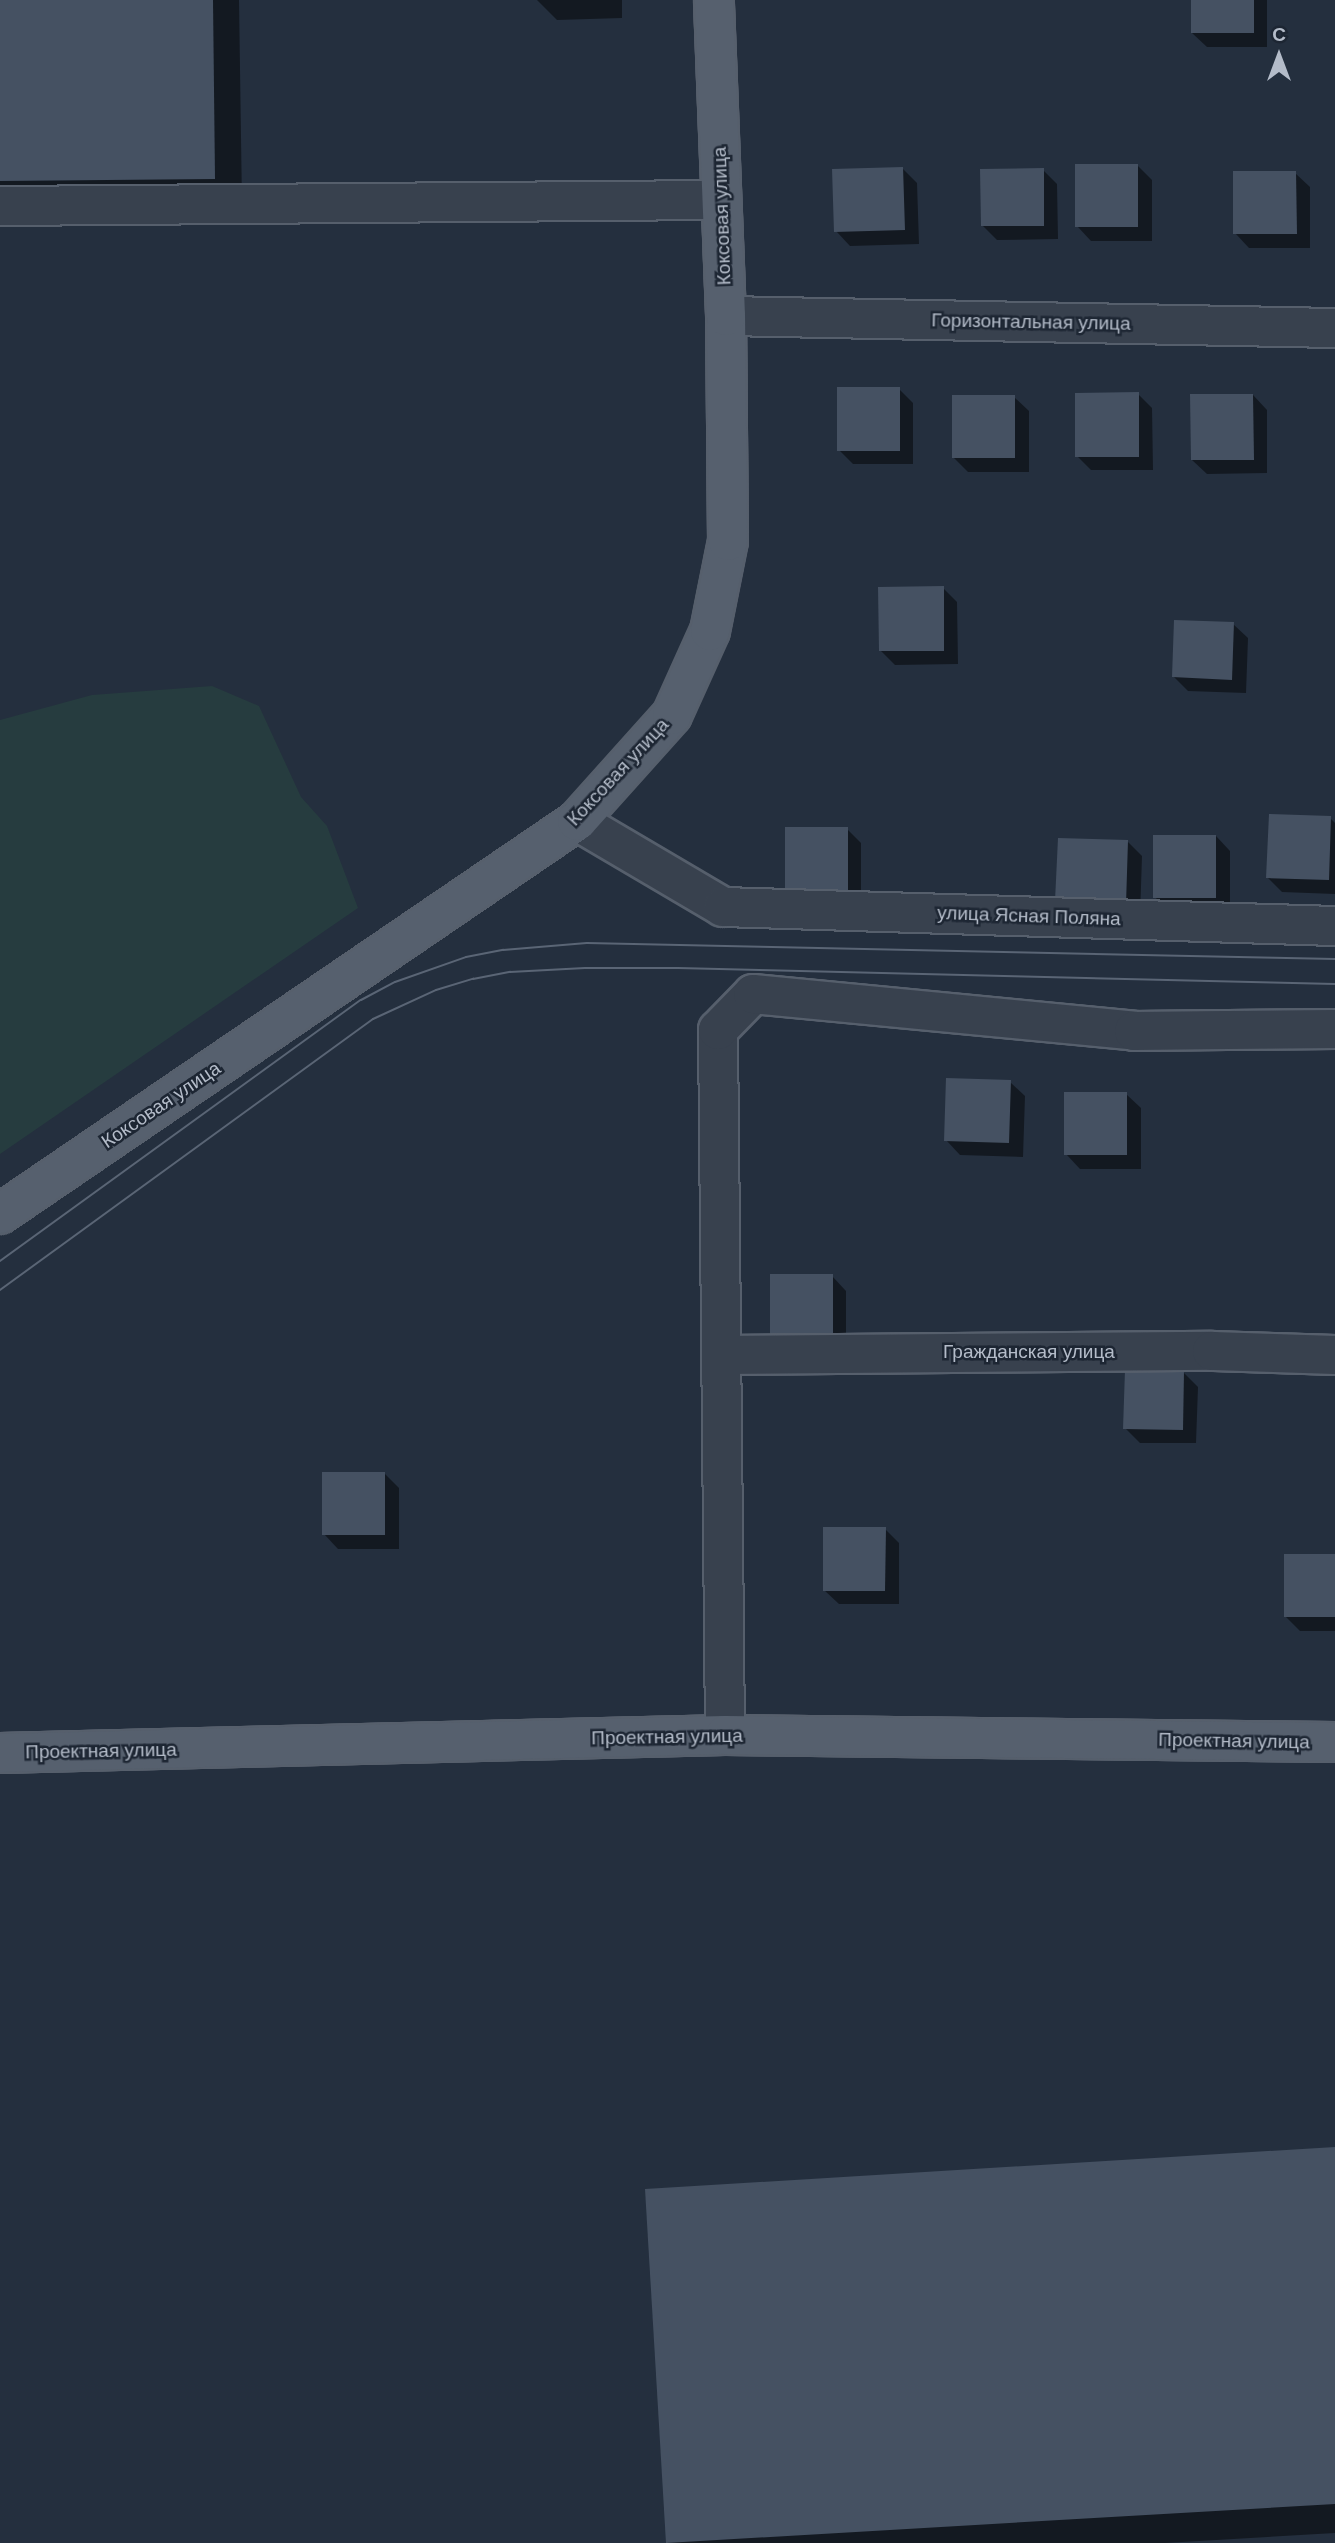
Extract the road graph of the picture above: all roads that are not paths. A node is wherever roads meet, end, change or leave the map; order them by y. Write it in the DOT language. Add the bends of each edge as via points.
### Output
graph roads {
  1 [pos="715,0"];
  2 [pos="721,200"];
  3 [pos="0,206"];
  4 [pos="726,316"];
  5 [pos="1335,328"];
  6 [pos="577,821"];
  7 [pos="1335,926"];
  8 [pos="1335,1029"];
  9 [pos="0,1214"];
  10 [pos="723,1354"];
  11 [pos="1335,1355"];
  12 [pos="725,1735"];
  13 [pos="1335,1742"];
  14 [pos="0,1753"];
  1 -- 2 [label="main road, Коксовая улица"];
  2 -- 3 [label="street"];
  2 -- 4 [label="main road, Коксовая улица"];
  4 -- 5 [label="street, Горизонтальная улица"];
  4 -- 6 [label="main road, Коксовая улица" via="728,541 710,631 672,715"];
  6 -- 7 [label="street, улица Ясная Поляна" via="723,907"];
  6 -- 9 [label="main road, Коксовая улица"];
  8 -- 10 [label="street" via="1134,1031 753,994 718,1030"];
  10 -- 11 [label="street, Гражданская улица" via="1212,1351"];
  10 -- 12 [label="street"];
  12 -- 13 [label="main road, Проектная улица"];
  12 -- 14 [label="main road, Проектная улица"];
}
